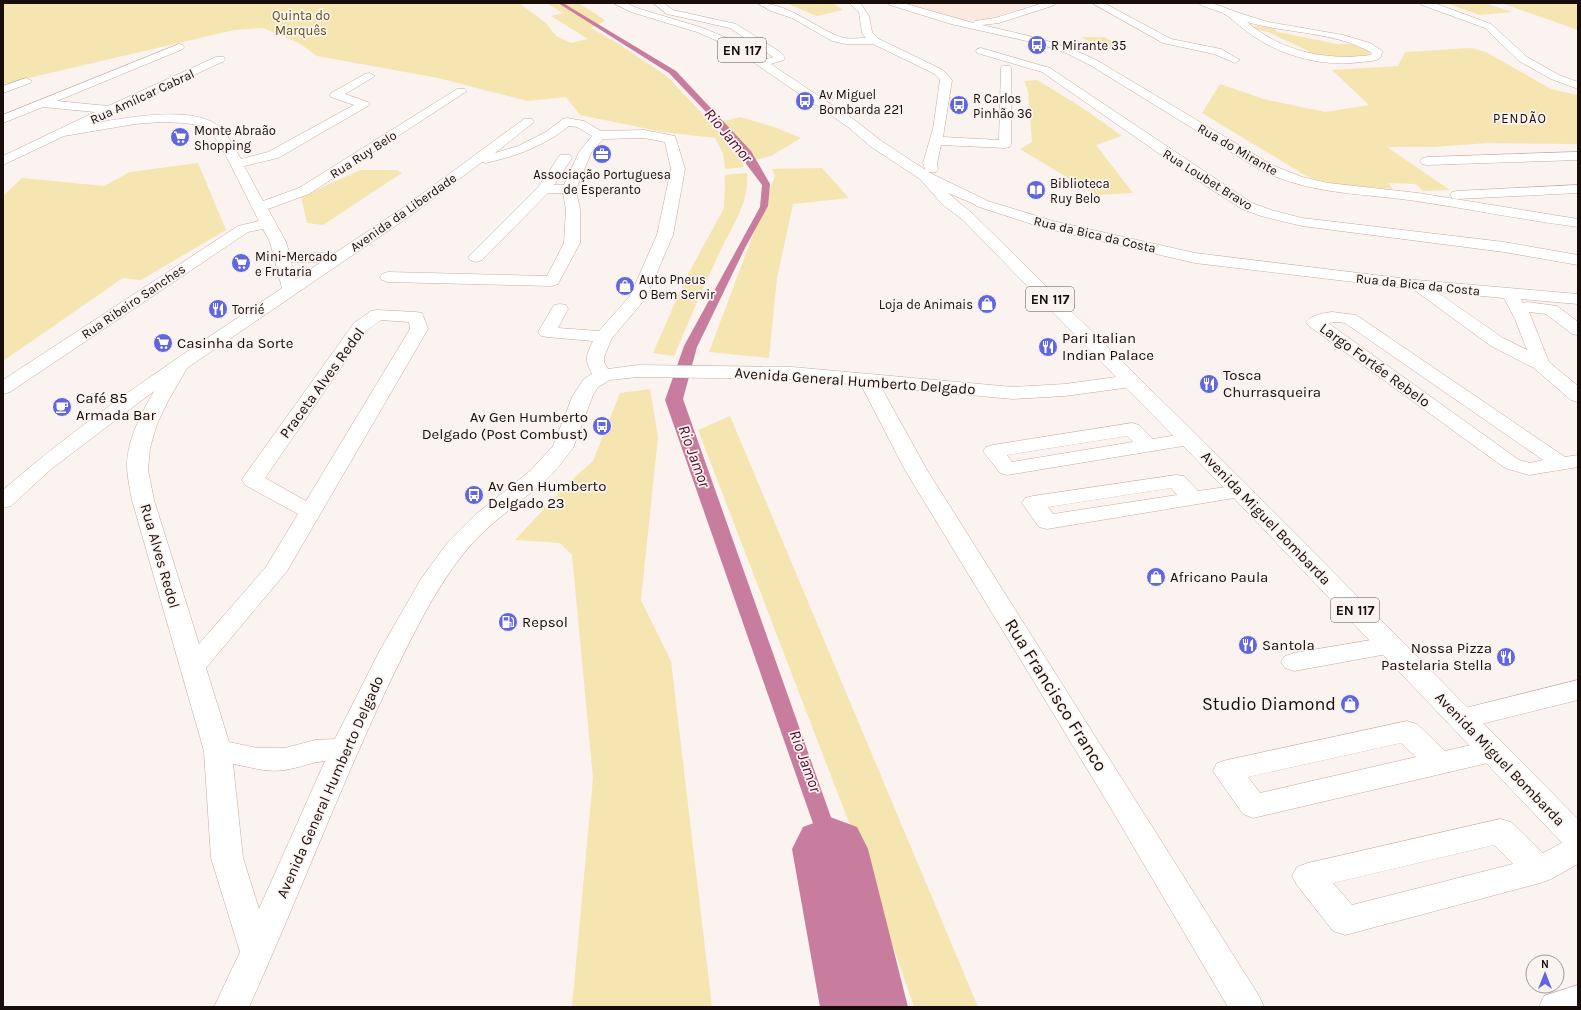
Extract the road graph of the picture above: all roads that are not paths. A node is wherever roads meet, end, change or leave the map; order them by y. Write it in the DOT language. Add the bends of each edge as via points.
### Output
graph roads {
  1 [pos="618,3"];
  2 [pos="658,3"];
  3 [pos="762,3"];
  4 [pos="854,3"];
  5 [pos="893,3"];
  6 [pos="1052,3"];
  7 [pos="1097,3"];
  8 [pos="1204,3"];
  9 [pos="1425,3"];
  10 [pos="1233,16"];
  11 [pos="1270,25"];
  12 [pos="997,26"];
  13 [pos="1247,29"];
  14 [pos="875,40"];
  15 [pos="179,47"];
  16 [pos="981,51"];
  17 [pos="220,59"];
  18 [pos="1235,60"];
  19 [pos="764,63"];
  20 [pos="1006,68"];
  21 [pos="369,76"];
  22 [pos="26,81"];
  23 [pos="1578,86"];
  24 [pos="3,90"];
  25 [pos="461,91"];
  26 [pos="42,102"];
  27 [pos="110,110"];
  28 [pos="3,119"];
  29 [pos="528,122"];
  30 [pos="64,132"];
  31 [pos="599,135"];
  32 [pos="936,141"];
  33 [pos="1578,156"];
  34 [pos="565,158"];
  35 [pos="3,161"];
  36 [pos="1427,161"];
  37 [pos="474,163"];
  38 [pos="237,164"];
  39 [pos="928,173"];
  40 [pos="544,189"];
  41 [pos="569,189"];
  42 [pos="1578,189"];
  43 [pos="1519,192"];
  44 [pos="1417,197"];
  45 [pos="987,200"];
  46 [pos="260,207"];
  47 [pos="1516,214"];
  48 [pos="968,217"];
  49 [pos="268,223"];
  50 [pos="1578,223"];
  51 [pos="282,257"];
  52 [pos="476,257"];
  53 [pos="336,258"];
  54 [pos="1578,260"];
  55 [pos="388,277"];
  56 [pos="1416,285"];
  57 [pos="291,290"];
  58 [pos="1578,299"];
  59 [pos="1513,300"];
  60 [pos="560,309"];
  61 [pos="1578,330"];
  62 [pos="604,337"];
  63 [pos="1497,342"];
  64 [pos="1533,345"];
  65 [pos="1541,364"];
  66 [pos="180,366"];
  67 [pos="602,376"];
  68 [pos="868,380"];
  69 [pos="1131,381"];
  70 [pos="3,388"];
  71 [pos="1578,396"];
  72 [pos="1189,439"];
  73 [pos="1148,446"];
  74 [pos="1570,463"];
  75 [pos="1240,491"];
  76 [pos="1193,499"];
  77 [pos="3,501"];
  78 [pos="310,512"];
  79 [pos="1389,646"];
  80 [pos="1294,662"];
  81 [pos="193,667"];
  82 [pos="1578,690"];
  83 [pos="1461,719"];
  84 [pos="344,749"];
  85 [pos="218,751"];
  86 [pos="1492,751"];
  87 [pos="1439,763"];
  88 [pos="1578,839"];
  89 [pos="1578,849"];
  90 [pos="1540,870"];
  91 [pos="257,952"];
  92 [pos="1578,1000"];
  93 [pos="231,1007"];
  94 [pos="1247,1007"];
  95 [pos="1556,1007"];
  1 -- 19 [label="street, Avenida Miguel Bombarda / EN 117" via="708,33"];
  2 -- 19 [label="street" via="670,12 733,26 780,58"];
  3 -- 14 [label="street" via="795,16 836,39"];
  4 -- 14 [label="street" via="864,12 867,33"];
  5 -- 12 [label="street, Rua do Mirante" via="965,24"];
  6 -- 12 [label="street"];
  7 -- 18 [label="street" via="1167,41 1217,51"];
  8 -- 10 [label="street"];
  9 -- 23 [label="street" via="1488,26 1524,59 1555,77"];
  10 -- 11 [label="street"];
  10 -- 13 [label="street"];
  11 -- 13 [label="street" via="1249,26"];
  11 -- 13 [label="street" via="1353,40 1371,47 1377,52 1376,57 1342,62 1301,56 1266,41"];
  12 -- 44 [label="street, Rua do Mirante" via="1070,51 1094,63 1267,168 1291,178 1315,185"];
  14 -- 32 [label="street" via="939,72 946,80"];
  15 -- 26 [label="street"];
  16 -- 54 [label="street, Rua Loubet Bravo" via="1046,70 1205,179 1247,206 1266,213 1302,222 1504,247"];
  17 -- 27 [label="street, Rua Amílcar Cabral"];
  19 -- 39 [label="street, Avenida Miguel Bombarda / EN 117" via="875,143"];
  20 -- 32 [label="street" via="1005,144"];
  21 -- 38 [label="street" via="335,95 364,104 273,155"];
  22 -- 24 [label="street"];
  25 -- 46 [label="street, Rua Ruy Belo" via="304,191"];
  26 -- 27 [label="street"];
  26 -- 28 [label="street"];
  27 -- 30 [label="street, Rua Amílcar Cabral"];
  29 -- 37 [label="street, Avenida da Liberdade"];
  30 -- 35 [label="street"];
  30 -- 38 [label="street" via="160,118 206,123 217,131"];
  31 -- 37 [label="street, Avenida da Liberdade" via="580,124 567,122 550,135 523,149"];
  31 -- 41 [label="street" via="585,152"];
  31 -- 62 [label="street" via="644,134 671,139 678,169 665,235 638,298"];
  32 -- 39 [label="street"];
  33 -- 36 [label="street"];
  34 -- 40 [label="street"];
  37 -- 53 [label="street, Avenida da Liberdade" via="405,213"];
  38 -- 46 [label="street"];
  39 -- 45 [label="street, Avenida Miguel Bombarda / EN 117" via="958,193"];
  39 -- 48 [label="street, Avenida Miguel Bombarda / EN 117" via="948,202"];
  40 -- 41 [label="street"];
  40 -- 52 [label="street"];
  41 -- 55 [label="street" via="573,210 572,243 552,281"];
  42 -- 43 [label="street"];
  43 -- 44 [label="street"];
  43 -- 47 [label="street" via="1500,196 1494,201 1499,208"];
  44 -- 47 [label="street, Rua do Mirante"];
  45 -- 48 [label="street" via="968,208"];
  45 -- 56 [label="street, Rua da Bica da Costa" via="1049,225 1195,258"];
  46 -- 49 [label="street"];
  47 -- 50 [label="street, Rua do Mirante"];
  48 -- 69 [label="street, Avenida Miguel Bombarda / EN 117"];
  49 -- 51 [label="street" via="278,242"];
  49 -- 70 [label="street, Rua Ribeiro Sanches" via="243,229"];
  51 -- 53 [label="street"];
  51 -- 57 [label="street"];
  53 -- 57 [label="street, Avenida da Liberdade"];
  56 -- 59 [label="street, Rua da Bica da Costa"];
  56 -- 63 [label="street"];
  57 -- 66 [label="street, Avenida da Liberdade"];
  58 -- 59 [label="street, Rua da Bica da Costa"];
  59 -- 61 [label="street" via="1551,310"];
  59 -- 64 [label="street" via="1524,319"];
  60 -- 62 [label="street" via="547,332"];
  62 -- 67 [label="street" via="595,357"];
  63 -- 64 [label="street" via="1524,347"];
  63 -- 65 [label="street"];
  64 -- 65 [label="street"];
  65 -- 71 [label="street"];
  66 -- 77 [label="street, Avenida da Liberdade" via="154,382 44,466"];
  66 -- 81 [label="street, Rua Alves Redol" via="152,415 144,433 137,461 143,500"];
  67 -- 68 [label="street, Avenida General Humberto Delgado" via="623,372 712,371 792,373"];
  67 -- 84 [label="street, Avenida General Humberto Delgado" via="591,383 583,395 563,448 538,476 483,520 456,547 429,584"];
  68 -- 69 [label="street, Avenida General Humberto Delgado" via="1013,393 1065,390"];
  68 -- 94 [label="street, Rua Francisco Franco" via="916,470"];
  69 -- 72 [label="street, Avenida Miguel Bombarda / EN 117"];
  72 -- 73 [label="street"];
  72 -- 75 [label="street, Avenida Miguel Bombarda / EN 117"];
  73 -- 73 [label="street" via="1006,468 993,451 1132,429"];
  74 -- 74 [label="street, Largo Fortée Rebelo" via="1350,319 1341,317 1315,322 1512,464 1529,469"];
  75 -- 76 [label="street"];
  75 -- 79 [label="street, Avenida Miguel Bombarda / EN 117"];
  76 -- 76 [label="street" via="1047,522 1033,503 1176,481"];
  78 -- 78 [label="street, Praceta Alves Redol" via="419,329 416,317 377,315 360,327 253,480"];
  78 -- 81 [label="street, Praceta Alves Redol" via="274,571"];
  79 -- 80 [label="street"];
  79 -- 83 [label="street, Avenida Miguel Bombarda / EN 117"];
  81 -- 85 [label="street, Rua Alves Redol"];
  82 -- 83 [label="street"];
  83 -- 86 [label="street, Avenida Miguel Bombarda / EN 117"];
  84 -- 85 [label="street" via="315,751 285,759 257,759"];
  84 -- 91 [label="street, Avenida General Humberto Delgado"];
  85 -- 91 [label="street, Rua Alves Redol" via="228,858"];
  86 -- 87 [label="street"];
  86 -- 88 [label="street, Avenida Miguel Bombarda / EN 117"];
  87 -- 87 [label="street" via="1407,731 1227,771 1252,806"];
  89 -- 90 [label="street"];
  90 -- 90 [label="street" via="1500,831 1308,876 1345,922"];
  91 -- 93 [label="street, Avenida General Humberto Delgado"];
  92 -- 95 [label="street"];
}
